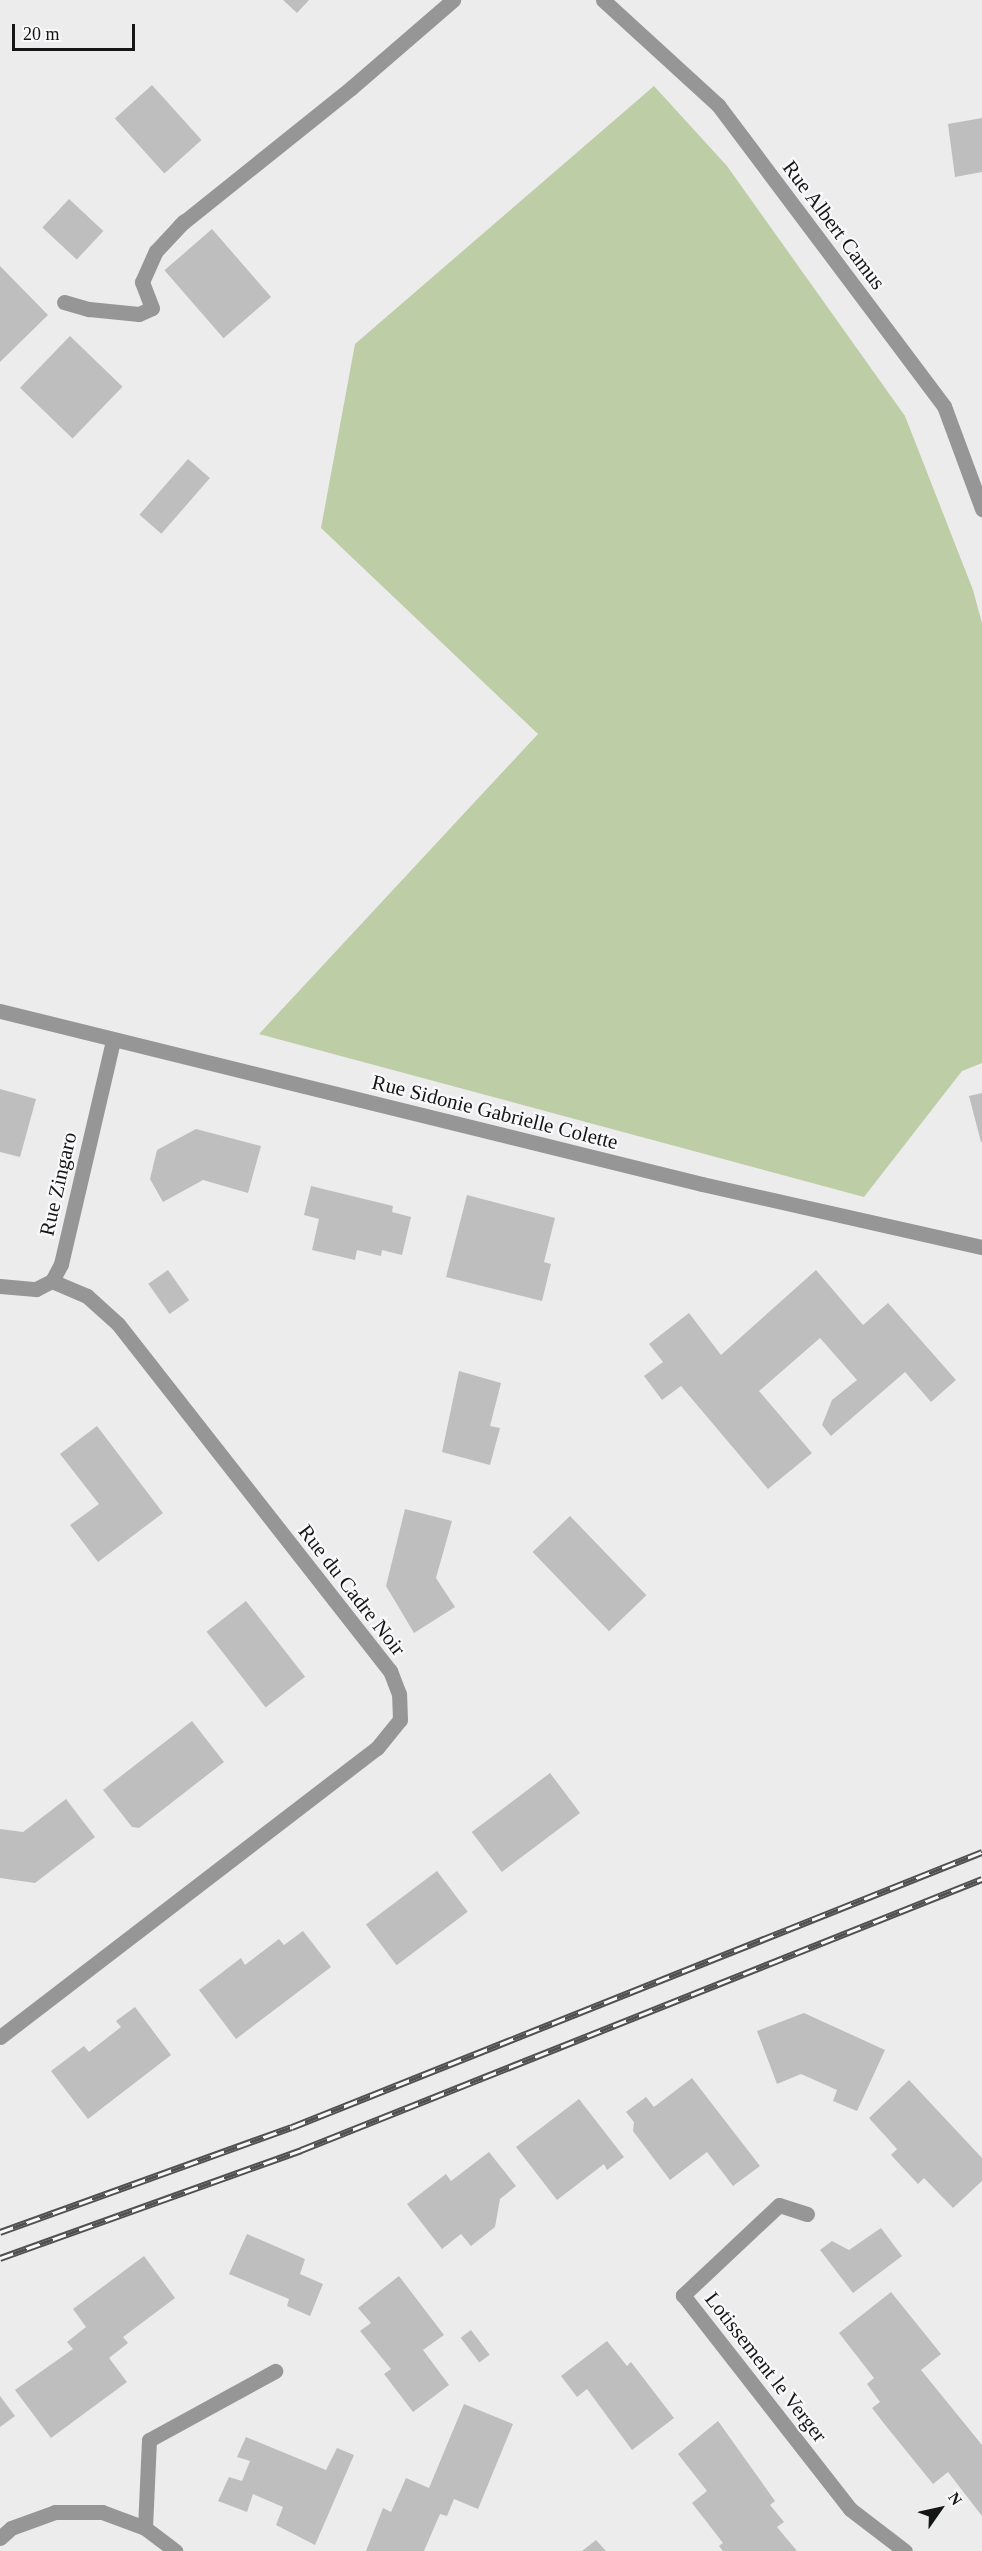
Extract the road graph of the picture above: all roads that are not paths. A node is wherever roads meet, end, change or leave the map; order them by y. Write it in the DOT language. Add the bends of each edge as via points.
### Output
graph roads {
  1 [pos="453,0"];
  2 [pos="603,0"];
  3 [pos="64,302"];
  4 [pos="982,509"];
  5 [pos="0,1011"];
  6 [pos="113,1041"];
  7 [pos="982,1248"];
  8 [pos="52,1281"];
  9 [pos="0,1286"];
  10 [pos="0,2037"];
  11 [pos="807,2214"];
  12 [pos="275,2371"];
  13 [pos="145,2528"];
  14 [pos="0,2538"];
  15 [pos="176,2551"];
  16 [pos="905,2551"];
  1 -- 3 [label="street" via="351,88 182,223 156,251 142,282 152,308 139,314"];
  2 -- 4 [label="street, Rue Albert Camus" via="718,105 944,406"];
  5 -- 6 [label="street, Rue Sidonie Gabrielle Colette"];
  6 -- 7 [label="street, Rue Sidonie Gabrielle Colette"];
  6 -- 8 [label="street, Rue Zingaro" via="61,1264"];
  8 -- 9 [label="street" via="36,1289"];
  8 -- 10 [label="street, Rue du Cadre Noir" via="87,1296 118,1324 390,1671 399,1694 400,1720 377,1748"];
  11 -- 16 [label="street, Lotissement le Verger" via="778,2205 683,2295 850,2509"];
  12 -- 13 [label="street" via="149,2440"];
  13 -- 14 [label="street" via="102,2512 55,2512 11,2528"];
  13 -- 15 [label="street"];
}
